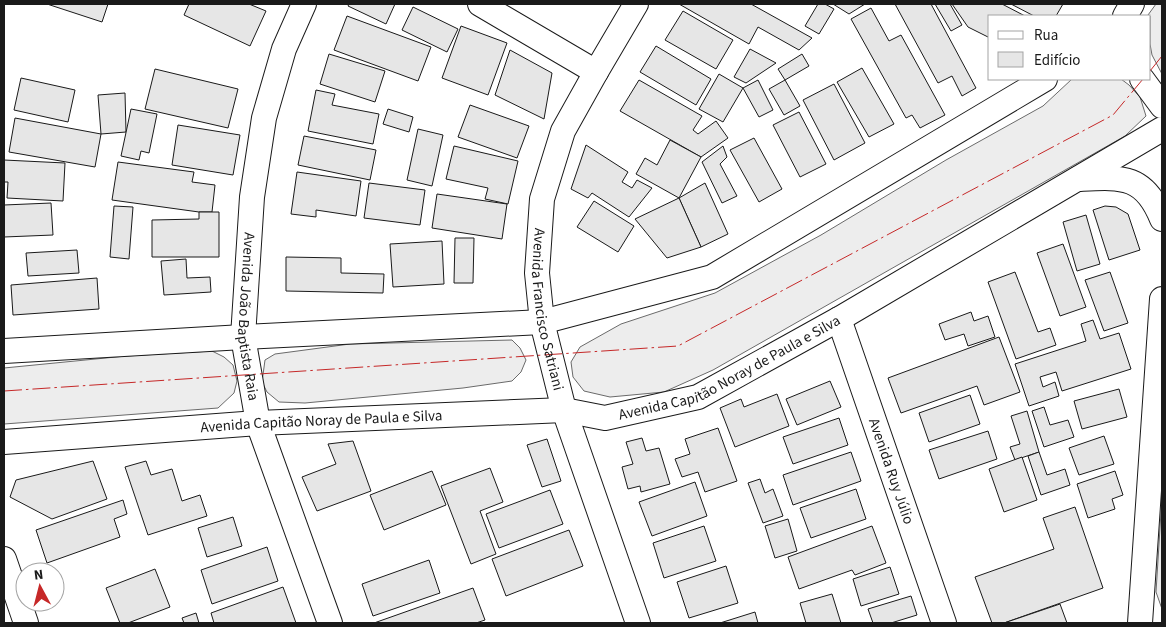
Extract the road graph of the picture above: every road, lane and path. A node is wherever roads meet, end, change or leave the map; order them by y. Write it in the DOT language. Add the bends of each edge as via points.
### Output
graph roads {
  1 [pos="304,4"];
  2 [pos="480,4"];
  3 [pos="636,4"];
  4 [pos="1132,4"];
  5 [pos="1126,15"];
  6 [pos="596,72"];
  7 [pos="1042,80"];
  8 [pos="1143,80"];
  9 [pos="1162,106"];
  10 [pos="1162,128"];
  11 [pos="1076,180"];
  12 [pos="1162,219"];
  13 [pos="1162,299"];
  14 [pos="839,319"];
  15 [pos="542,322"];
  16 [pos="243,337"];
  17 [pos="4,351"];
  18 [pos="564,410"];
  19 [pos="258,423"];
  20 [pos="4,442"];
  21 [pos="4,559"];
  22 [pos="26,623"];
  23 [pos="330,623"];
  24 [pos="638,623"];
  25 [pos="944,623"];
  26 [pos="1140,623"];
  1 -- 16 [label="street, Avenida João Baptista Raia" via="284,49 264,118 252,197"];
  2 -- 6 [label="street"];
  3 -- 6 [label="street, Avenida Francisco Satriani"];
  4 -- 5 [label="street"];
  6 -- 15 [label="street, Avenida Francisco Satriani" via="563,131 542,199 537,272"];
  7 -- 15 [label="street" via="712,277"];
  8 -- 9 [label="street"];
  10 -- 11 [label="street, Avenida Capitão Noray de Paula e Silva"];
  11 -- 12 [label="street" via="1128,180 1144,189"];
  11 -- 14 [label="street, Avenida Capitão Noray de Paula e Silva"];
  13 -- 26 [label="street"];
  14 -- 18 [label="street, Avenida Capitão Noray de Paula e Silva" via="698,397 605,418"];
  14 -- 25 [label="street, Avenida Ruy Júlio"];
  15 -- 16 [label="street"];
  15 -- 18 [label="street, Avenida Francisco Satriani"];
  16 -- 17 [label="street"];
  16 -- 19 [label="street, Avenida João Baptista Raia"];
  18 -- 19 [label="street, Avenida Capitão Noray de Paula e Silva"];
  18 -- 24 [label="street, Avenida Francisco Satriani"];
  19 -- 20 [label="street, Avenida Capitão Noray de Paula e Silva"];
  19 -- 23 [label="street, Avenida João Baptista Raia"];
  21 -- 22 [label="street"];
}
